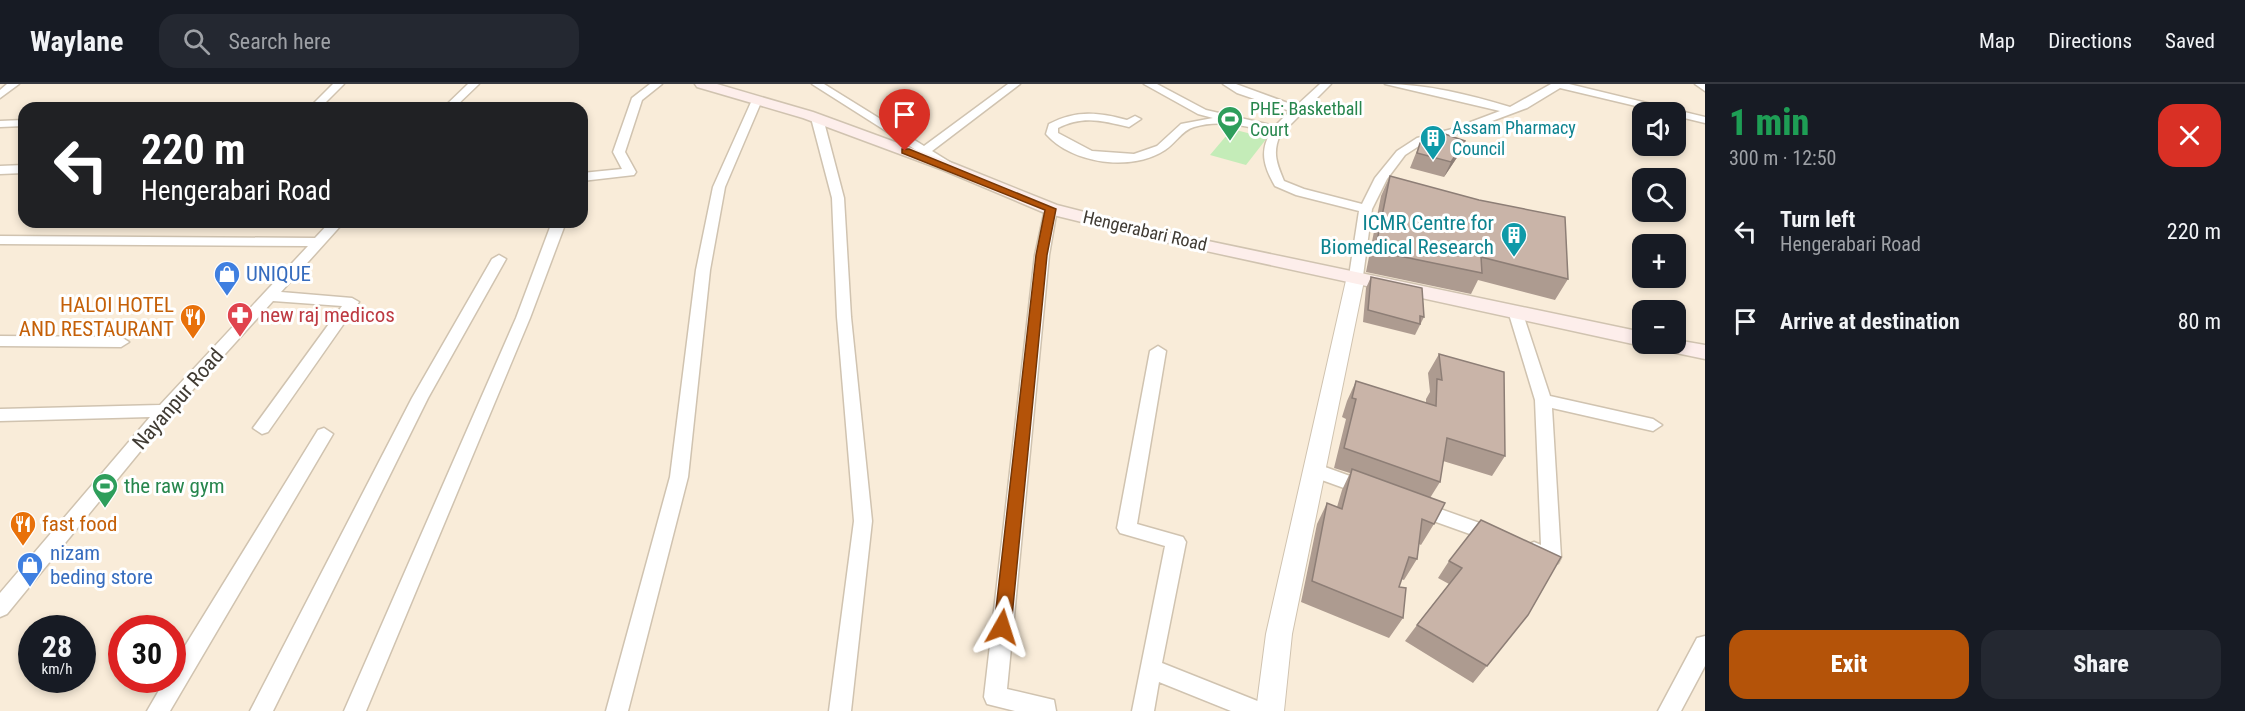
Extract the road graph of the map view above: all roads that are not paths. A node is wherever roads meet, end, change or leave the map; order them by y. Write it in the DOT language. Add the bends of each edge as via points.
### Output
graph roads {
  1 [pos="14,84"];
  2 [pos="339,84"];
  3 [pos="474,84"];
  4 [pos="657,84"];
  5 [pos="702,84"];
  6 [pos="817,84"];
  7 [pos="1015,84"];
  8 [pos="1149,84"];
  9 [pos="1228,84"];
  10 [pos="1326,84"];
  11 [pos="1390,84"];
  12 [pos="1558,84"];
  13 [pos="1700,84"];
  14 [pos="1705,88"];
  15 [pos="0,95"];
  16 [pos="757,100"];
  17 [pos="320,102"];
  18 [pos="454,102"];
  19 [pos="1632,102"];
  20 [pos="1297,110"];
  21 [pos="1508,110"];
  22 [pos="1686,116"];
  23 [pos="817,118"];
  24 [pos="1135,119"];
  25 [pos="1232,120"];
  26 [pos="1705,120"];
  27 [pos="18,123"];
  28 [pos="0,124"];
  29 [pos="1277,130"];
  30 [pos="926,150"];
  31 [pos="949,167"];
  32 [pos="18,169"];
  33 [pos="0,170"];
  34 [pos="588,176"];
  35 [pos="1051,209"];
  36 [pos="1366,209"];
  37 [pos="333,228"];
  38 [pos="557,228"];
  39 [pos="0,240"];
  40 [pos="320,242"];
  41 [pos="499,260"];
  42 [pos="1356,276"];
  43 [pos="269,296"];
  44 [pos="1515,311"];
  45 [pos="1632,337"];
  46 [pos="0,341"];
  47 [pos="121,342"];
  48 [pos="1686,348"];
  49 [pos="1158,351"];
  50 [pos="1705,352"];
  51 [pos="1543,400"];
  52 [pos="164,411"];
  53 [pos="0,415"];
  54 [pos="1653,425"];
  55 [pos="262,428"];
  56 [pos="324,434"];
  57 [pos="1314,470"];
  58 [pos="1379,494"];
  59 [pos="1401,502"];
  60 [pos="0,608"];
  61 [pos="1705,645"];
  62 [pos="1150,668"];
  63 [pos="158,711"];
  64 [pos="261,711"];
  65 [pos="355,711"];
  66 [pos="617,711"];
  67 [pos="840,711"];
  68 [pos="1045,711"];
  69 [pos="1143,711"];
  70 [pos="1257,711"];
  71 [pos="1270,711"];
  72 [pos="1669,711"];
  1 -- 15 [label="street"];
  2 -- 17 [label="street"];
  3 -- 18 [label="street"];
  4 -- 34 [label="street" via="637,98 619,152 630,172"];
  5 -- 16 [label="main road, Hengerabari Road"];
  6 -- 30 [label="street"];
  7 -- 30 [label="street"];
  8 -- 25 [label="street" via="1202,112"];
  9 -- 20 [label="street"];
  10 -- 20 [label="street"];
  11 -- 21 [label="street"];
  12 -- 19 [label="street"];
  12 -- 21 [label="street" via="1523,106"];
  13 -- 14 [label="street"];
  16 -- 23 [label="main road, Hengerabari Road"];
  16 -- 66 [label="street" via="718,187 703,270 679,477"];
  20 -- 29 [label="street"];
  21 -- 36 [label="street" via="1421,140 1401,153 1381,178"];
  22 -- 26 [label="street"];
  23 -- 31 [label="main road, Hengerabari Road"];
  23 -- 67 [label="street" via="838,198 844,317 863,521"];
  24 -- 25 [label="street" via="1129,124 1084,114 1070,116 1053,126 1052,134 1086,155 1116,159 1162,147 1187,125"];
  25 -- 29 [label="street"];
  27 -- 28 [label="street"];
  29 -- 36 [label="street" via="1268,155 1279,183"];
  30 -- 31 [label="street"];
  31 -- 35 [label="main road, Hengerabari Road"];
  32 -- 33 [label="street"];
  35 -- 42 [label="main road, Hengerabari Road"];
  35 -- 68 [label="street" via="1042,255 995,697 1046,706"];
  36 -- 42 [label="street"];
  37 -- 40 [label="street, Nayanpur Road"];
  38 -- 65 [label="street" via="523,318"];
  39 -- 40 [label="street"];
  40 -- 43 [label="street, Nayanpur Road"];
  41 -- 64 [label="street" via="420,398"];
  42 -- 44 [label="main road, Hengerabari Road"];
  42 -- 57 [label="street"];
  43 -- 52 [label="street, Nayanpur Road"];
  43 -- 55 [label="street" via="352,302"];
  44 -- 45 [label="main road, Hengerabari Road"];
  44 -- 51 [label="street"];
  46 -- 47 [label="street"];
  48 -- 50 [label="main road"];
  49 -- 62 [label="street" via="1127,528 1176,542"];
  51 -- 54 [label="street"];
  51 -- 59 [label="street" via="1551,557"];
  52 -- 53 [label="street"];
  52 -- 60 [label="street, Nayanpur Road"];
  56 -- 63 [label="street"];
  57 -- 58 [label="street"];
  57 -- 71 [label="street" via="1280,634"];
  61 -- 72 [label="street"];
  62 -- 69 [label="street"];
  62 -- 70 [label="street"];
}
